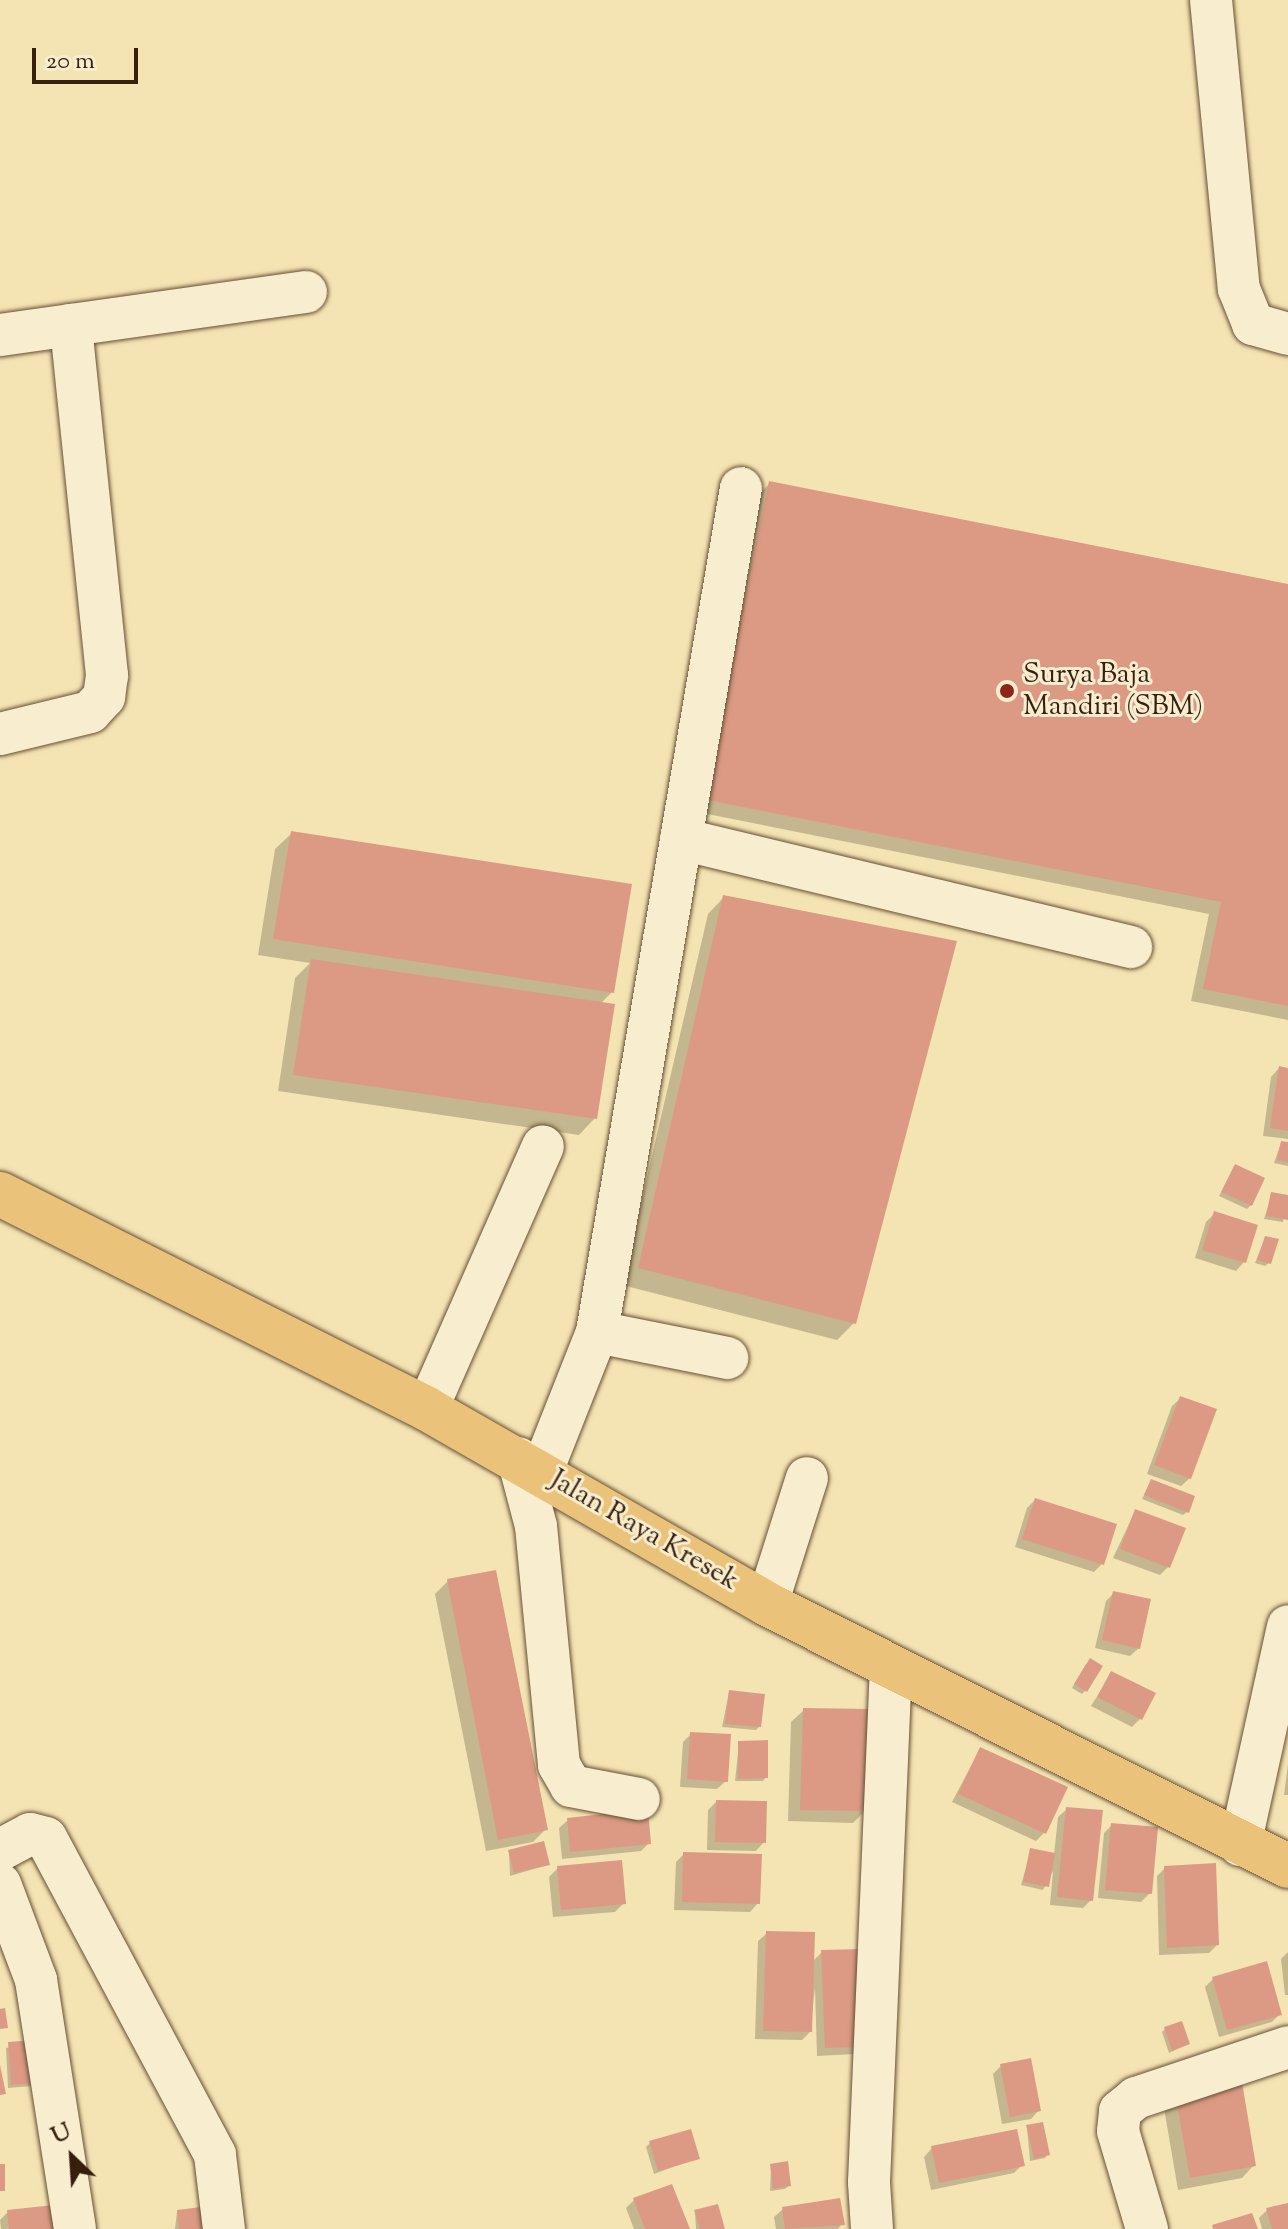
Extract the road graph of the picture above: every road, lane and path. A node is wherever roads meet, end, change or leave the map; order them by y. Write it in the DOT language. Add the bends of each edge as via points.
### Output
graph roads {
  1 [pos="1211,0"];
  2 [pos="306,292"];
  3 [pos="71,325"];
  4 [pos="1288,334"];
  5 [pos="0,335"];
  6 [pos="741,488"];
  7 [pos="0,734"];
  8 [pos="681,839"];
  9 [pos="1131,947"];
  10 [pos="543,1146"];
  11 [pos="0,1194"];
  12 [pos="597,1332"];
  13 [pos="727,1358"];
  14 [pos="427,1409"];
  15 [pos="530,1465"];
  16 [pos="807,1478"];
  17 [pos="767,1604"];
  18 [pos="1288,1626"];
  19 [pos="891,1666"];
  20 [pos="639,1799"];
  21 [pos="1240,1845"];
  22 [pos="0,1850"];
  23 [pos="1288,1866"];
  24 [pos="0,1884"];
  25 [pos="18,1983"];
  26 [pos="1288,2047"];
  27 [pos="75,2229"];
  28 [pos="224,2229"];
  29 [pos="872,2229"];
  30 [pos="1147,2229"];
  1 -- 4 [label="street" via="1239,289 1253,324"];
  2 -- 3 [label="street"];
  3 -- 5 [label="street"];
  3 -- 7 [label="street" via="107,675 104,697 90,712"];
  6 -- 8 [label="street"];
  8 -- 9 [label="street"];
  8 -- 12 [label="street"];
  10 -- 14 [label="street"];
  11 -- 14 [label="main road, Jalan Raya Kresek"];
  12 -- 13 [label="street"];
  12 -- 15 [label="street"];
  14 -- 15 [label="main road, Jalan Raya Kresek"];
  15 -- 17 [label="main road, Jalan Raya Kresek"];
  15 -- 20 [label="street" via="559,1765 571,1786"];
  16 -- 17 [label="street"];
  17 -- 19 [label="main road, Jalan Raya Kresek"];
  18 -- 21 [label="street"];
  19 -- 21 [label="main road, Jalan Raya Kresek"];
  19 -- 29 [label="street" via="869,2182"];
  21 -- 23 [label="main road, Jalan Raya Kresek"];
  22 -- 28 [label="street" via="30,1834 46,1838 215,2155"];
  24 -- 25 [label="street"];
  25 -- 27 [label="street"];
  26 -- 30 [label="street" via="1136,2098 1120,2111 1118,2131"];
}
